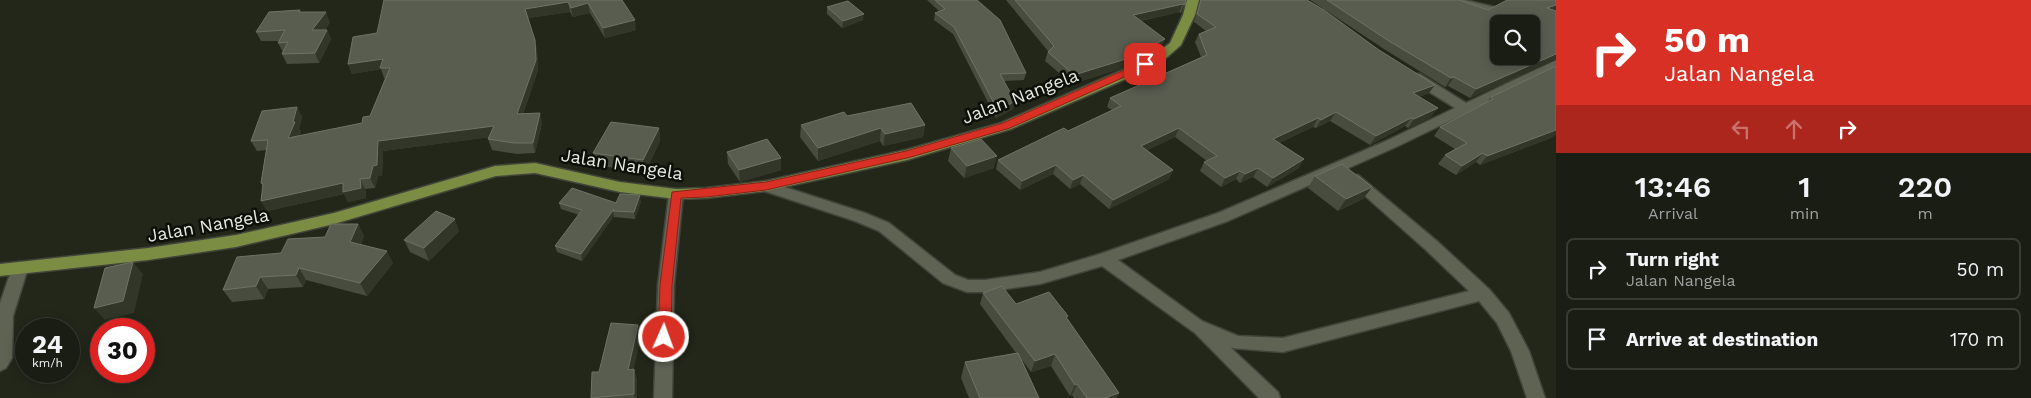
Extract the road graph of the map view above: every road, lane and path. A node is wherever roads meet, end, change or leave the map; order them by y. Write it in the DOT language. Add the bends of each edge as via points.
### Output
graph roads {
  1 [pos="1193,0"];
  2 [pos="1450,0"];
  3 [pos="1490,9"];
  4 [pos="1556,64"];
  5 [pos="1402,69"];
  6 [pos="1465,108"];
  7 [pos="1338,168"];
  8 [pos="766,186"];
  9 [pos="676,194"];
  10 [pos="1104,259"];
  11 [pos="20,268"];
  12 [pos="0,270"];
  13 [pos="1483,294"];
  14 [pos="1196,326"];
  15 [pos="1,360"];
  16 [pos="663,398"];
  17 [pos="1271,398"];
  18 [pos="1536,398"];
  1 -- 8 [label="main road, Jalan Nangela" via="1174,45 1161,56 1052,106 1006,126 907,155"];
  2 -- 3 [label="street"];
  4 -- 6 [label="street"];
  5 -- 6 [label="street"];
  6 -- 7 [label="street"];
  7 -- 10 [label="street" via="1223,218"];
  7 -- 13 [label="street" via="1432,246"];
  8 -- 9 [label="main road, Jalan Nangela" via="706,194"];
  8 -- 10 [label="street" via="884,227 949,279 967,286 1040,278"];
  9 -- 11 [label="main road, Jalan Nangela" via="573,178 535,168 512,168 322,223 246,239 162,253"];
  9 -- 16 [label="street" via="666,285"];
  10 -- 14 [label="street"];
  11 -- 12 [label="main road, Jalan Nangela"];
  11 -- 15 [label="street" via="4,316"];
  13 -- 14 [label="street" via="1283,345 1238,343"];
  13 -- 18 [label="street" via="1511,333"];
  14 -- 17 [label="street"];
}
